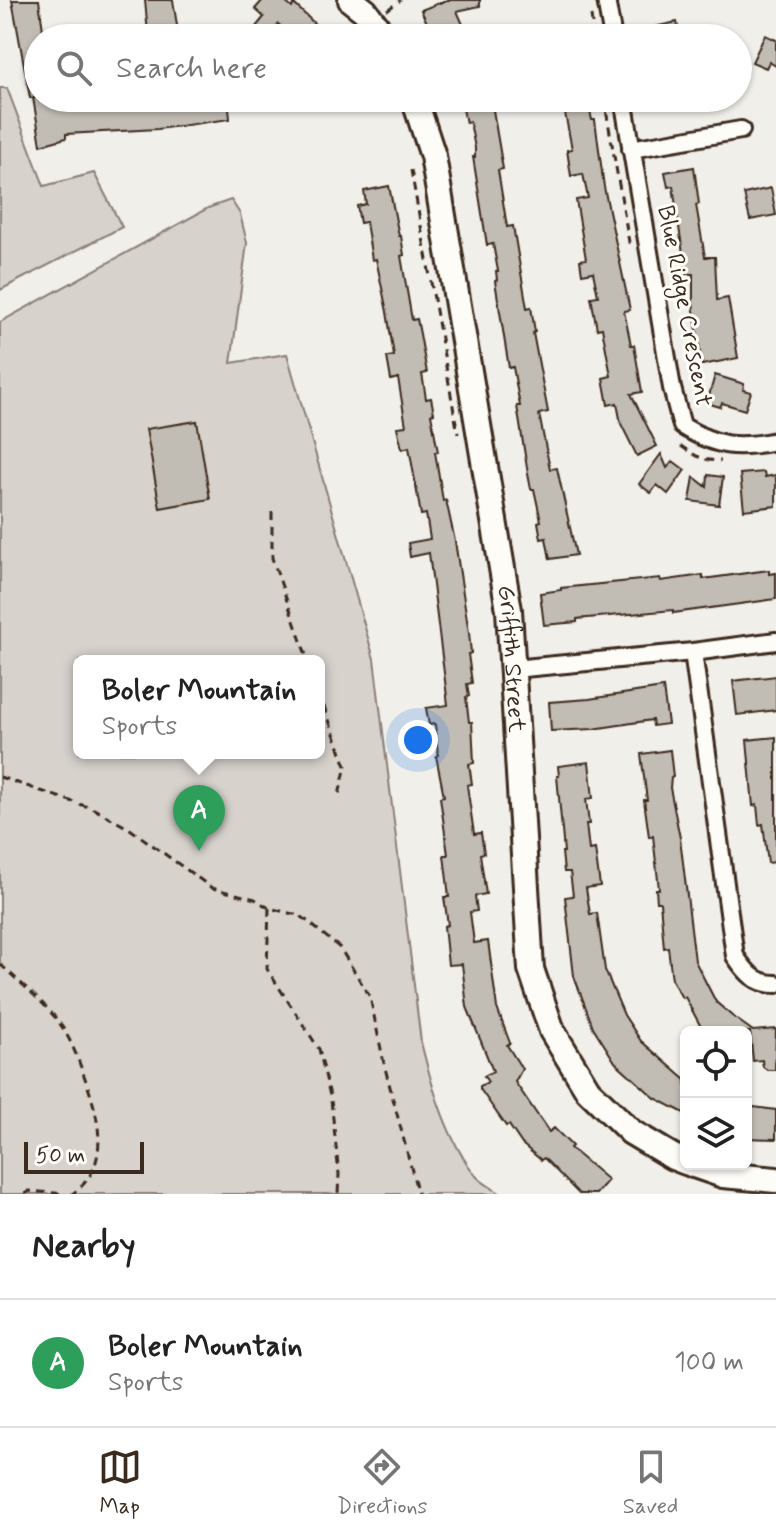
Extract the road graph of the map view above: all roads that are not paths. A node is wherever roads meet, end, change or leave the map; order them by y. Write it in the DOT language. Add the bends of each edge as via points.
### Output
graph roads {
  1 [pos="606,0"];
  2 [pos="365,4"];
  3 [pos="377,24"];
  4 [pos="610,24"];
  5 [pos="419,112"];
  6 [pos="625,112"];
  7 [pos="741,130"];
  8 [pos="631,149"];
  9 [pos="776,441"];
  10 [pos="776,641"];
  11 [pos="693,652"];
  12 [pos="513,669"];
  13 [pos="776,984"];
  14 [pos="680,1160"];
  15 [pos="709,1170"];
  16 [pos="776,1180"];
  1 -- 4 [label="street"];
  2 -- 3 [label="street"];
  5 -- 12 [label="street, Griffith Street" via="433,156 509,610"];
  6 -- 8 [label="street, Blue Ridge Crescent"];
  7 -- 8 [label="street"];
  8 -- 9 [label="street, Blue Ridge Crescent" via="682,426 729,447"];
  10 -- 11 [label="street"];
  11 -- 12 [label="street"];
  11 -- 13 [label="street" via="735,956 748,974 763,984"];
  12 -- 14 [label="street, Griffith Street" via="531,969 552,1031 588,1090 631,1132"];
  15 -- 16 [label="street, Griffith Street"];
}
